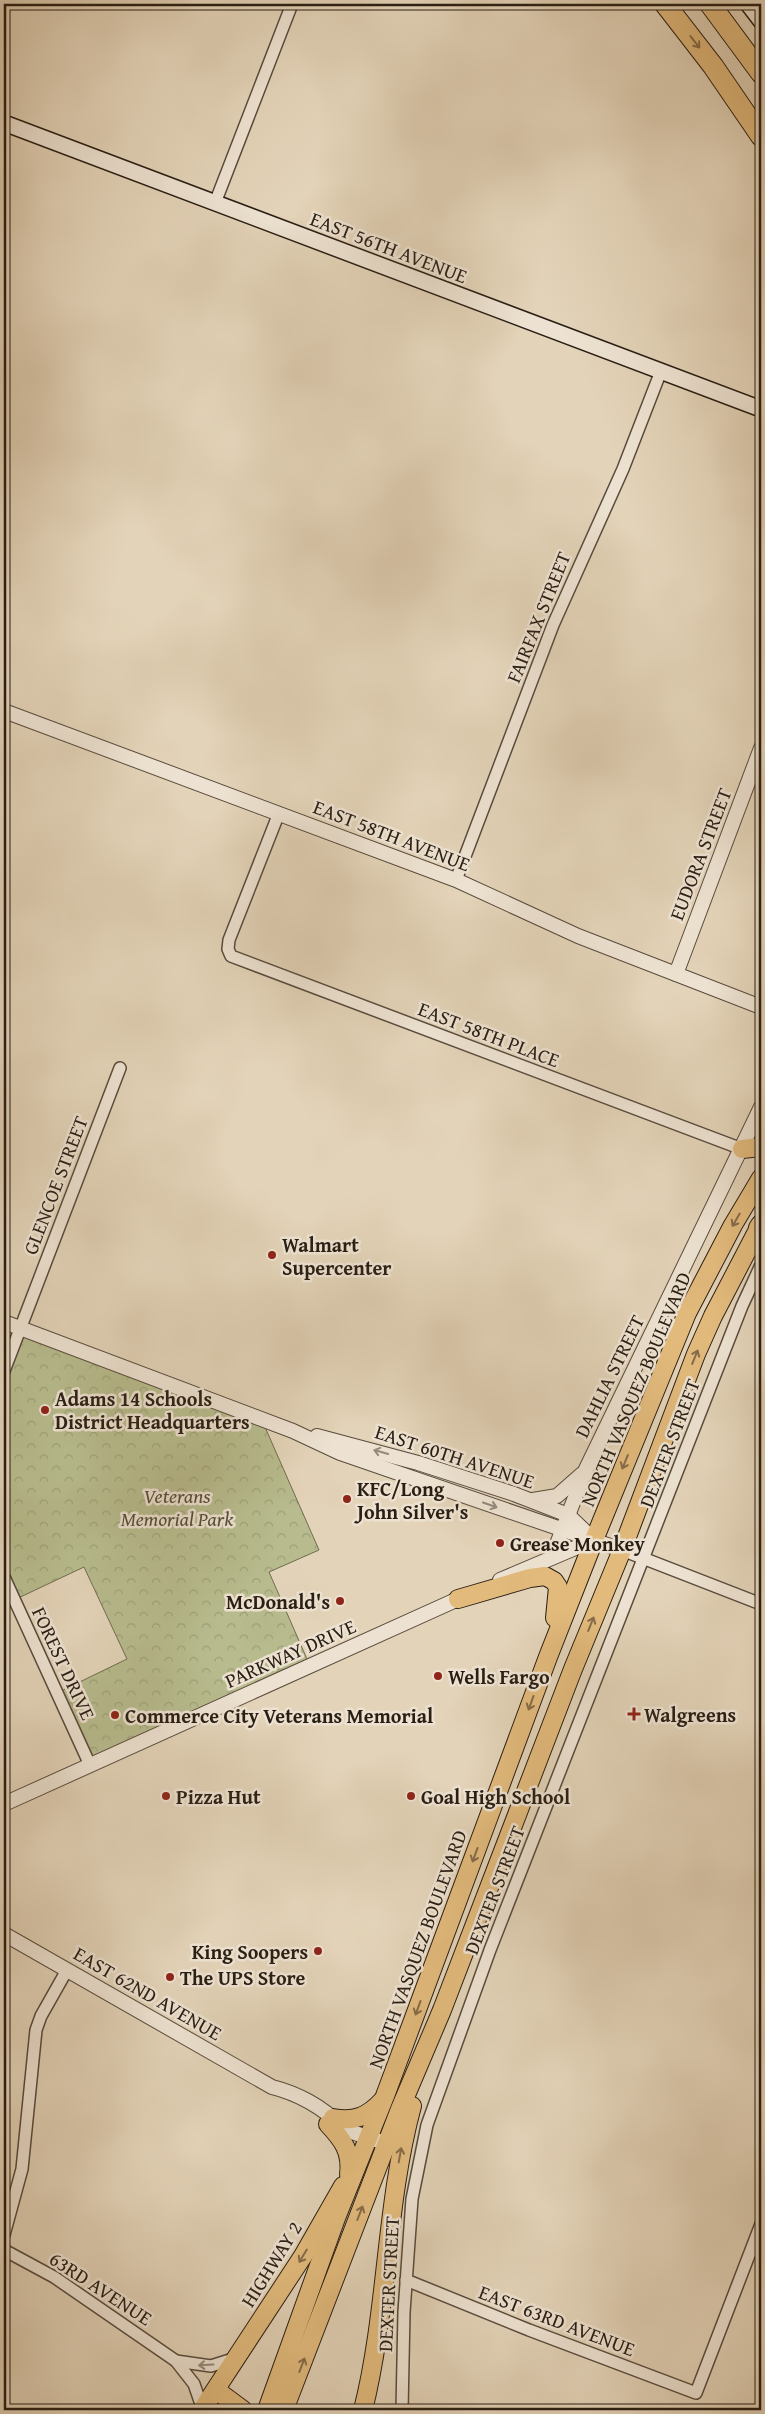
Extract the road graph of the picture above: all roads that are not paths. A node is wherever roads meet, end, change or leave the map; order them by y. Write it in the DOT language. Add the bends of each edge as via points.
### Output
graph roads {
  1 [pos="292,4"];
  2 [pos="665,4"];
  3 [pos="710,4"];
  4 [pos="748,4"];
  5 [pos="761,21"];
  6 [pos="761,73"];
  7 [pos="4,123"];
  8 [pos="761,136"];
  9 [pos="215,204"];
  10 [pos="661,371"];
  11 [pos="761,409"];
  12 [pos="4,711"];
  13 [pos="761,748"];
  14 [pos="279,813"];
  15 [pos="456,880"];
  16 [pos="676,974"];
  17 [pos="761,1007"];
  18 [pos="120,1068"];
  19 [pos="761,1108"];
  20 [pos="761,1148"];
  21 [pos="742,1149"];
  22 [pos="761,1178"];
  23 [pos="760,1226"];
  24 [pos="761,1265"];
  25 [pos="4,1322"];
  26 [pos="20,1328"];
  27 [pos="4,1371"];
  28 [pos="293,1431"];
  29 [pos="586,1469"];
  30 [pos="529,1500"];
  31 [pos="568,1515"];
  32 [pos="563,1530"];
  33 [pos="594,1540"];
  34 [pos="622,1550"];
  35 [pos="552,1557"];
  36 [pos="644,1559"];
  37 [pos="4,1577"];
  38 [pos="458,1599"];
  39 [pos="761,1604"];
  40 [pos="548,1657"];
  41 [pos="90,1765"];
  42 [pos="4,1804"];
  43 [pos="4,1934"];
  44 [pos="67,1970"];
  45 [pos="442,2010"];
  46 [pos="385,2096"];
  47 [pos="334,2123"];
  48 [pos="374,2139"];
  49 [pos="349,2175"];
  50 [pos="761,2224"];
  51 [pos="4,2235"];
  52 [pos="4,2250"];
  53 [pos="406,2280"];
  54 [pos="236,2358"];
  55 [pos="176,2361"];
  56 [pos="216,2390"];
  57 [pos="208,2410"];
  58 [pos="243,2410"];
  59 [pos="268,2410"];
  60 [pos="284,2410"];
  61 [pos="363,2410"];
  62 [pos="402,2410"];
  1 -- 9 [label="street"];
  2 -- 8 [label="highway, one-way"];
  3 -- 6 [label="highway"];
  4 -- 5 [label="main road"];
  7 -- 9 [label="main road, EAST 56TH AVENUE"];
  9 -- 10 [label="main road, EAST 56TH AVENUE"];
  10 -- 11 [label="main road, EAST 56TH AVENUE"];
  10 -- 15 [label="street, FAIRFAX STREET" via="624,469 553,625"];
  12 -- 14 [label="street, EAST 58TH AVENUE"];
  13 -- 16 [label="street, EUDORA STREET"];
  14 -- 15 [label="street, EAST 58TH AVENUE"];
  14 -- 21 [label="street, EAST 58TH PLACE" via="229,940 231,956"];
  15 -- 16 [label="street, EAST 58TH AVENUE" via="578,936"];
  16 -- 17 [label="street, EAST 58TH AVENUE"];
  18 -- 26 [label="street, GLENCOE STREET"];
  19 -- 21 [label="street, DAHLIA STREET"];
  20 -- 21 [label="main road"];
  21 -- 29 [label="street, DAHLIA STREET"];
  22 -- 33 [label="main road, NORTH VASQUEZ BOULEVARD, one-way" via="732,1225 683,1321"];
  34 -- 23 [label="main road, NORTH VASQUEZ BOULEVARD, one-way" via="712,1316"];
  24 -- 36 [label="street, DEXTER STREET"];
  25 -- 26 [label="street, EAST 60TH AVENUE"];
  26 -- 27 [label="street, GLENCOE STREET"];
  26 -- 28 [label="street, EAST 60TH AVENUE"];
  30 -- 28 [label="street, EAST 60TH AVENUE, one-way" via="418,1463"];
  28 -- 32 [label="street, EAST 60TH AVENUE, one-way" via="340,1453"];
  29 -- 30 [label="street" via="557,1496"];
  29 -- 31 [label="street, DAHLIA STREET"];
  30 -- 31 [label="street, EAST 60TH AVENUE"];
  31 -- 32 [label="street, DAHLIA STREET"];
  31 -- 33 [label="street, EAST 60TH AVENUE"];
  32 -- 33 [label="street, EAST 60TH AVENUE"];
  32 -- 35 [label="street, DAHLIA STREET"];
  33 -- 34 [label="street, EAST 60TH AVENUE"];
  33 -- 35 [label="street, PARKWAY DRIVE"];
  33 -- 40 [label="main road, NORTH VASQUEZ BOULEVARD"];
  34 -- 36 [label="street, EAST 60TH AVENUE"];
  45 -- 34 [label="main road, NORTH VASQUEZ BOULEVARD, one-way" via="566,1686"];
  35 -- 38 [label="street, PARKWAY DRIVE"];
  36 -- 39 [label="street, EAST 60TH AVENUE"];
  36 -- 53 [label="street, DEXTER STREET" via="490,1950 427,2125 416,2173"];
  37 -- 41 [label="street, FOREST DRIVE"];
  38 -- 40 [label="main road" via="530,1578 550,1578 557,1584 559,1592"];
  38 -- 41 [label="street, PARKWAY DRIVE"];
  40 -- 46 [label="main road, NORTH VASQUEZ BOULEVARD, one-way"];
  41 -- 42 [label="street, PARKWAY DRIVE"];
  43 -- 44 [label="street, EAST 62ND AVENUE"];
  44 -- 47 [label="street, EAST 62ND AVENUE" via="272,2087 289,2092"];
  44 -- 51 [label="street" via="40,2016 36,2030 22,2169"];
  60 -- 45 [label="main road, NORTH VASQUEZ BOULEVARD, one-way" via="400,2109"];
  61 -- 45 [label="main road, one-way" via="378,2333 392,2200 402,2148 416,2089"];
  46 -- 47 [label="main road" via="369,2114"];
  46 -- 48 [label="main road, NORTH VASQUEZ BOULEVARD"];
  47 -- 48 [label="street, EAST 62ND AVENUE"];
  47 -- 49 [label="main road" via="351,2162"];
  48 -- 49 [label="main road, HIGHWAY 2"];
  48 -- 59 [label="main road, NORTH VASQUEZ BOULEVARD" via="336,2218"];
  49 -- 54 [label="main road, HIGHWAY 2, one-way" via="303,2256"];
  50 -- 53 [label="street, EAST 63RD AVENUE" via="696,2393"];
  52 -- 55 [label="street, 63RD AVENUE" via="54,2277"];
  53 -- 62 [label="street, DEXTER STREET"];
  54 -- 55 [label="street, 63RD AVENUE, one-way" via="211,2366"];
  54 -- 56 [label="main road, HIGHWAY 2"];
  55 -- 57 [label="street, 63RD AVENUE"];
  56 -- 57 [label="main road, HIGHWAY 2"];
  56 -- 58 [label="main road"];
  57 -- 58 [label="main road" via="231,2407"];
}
